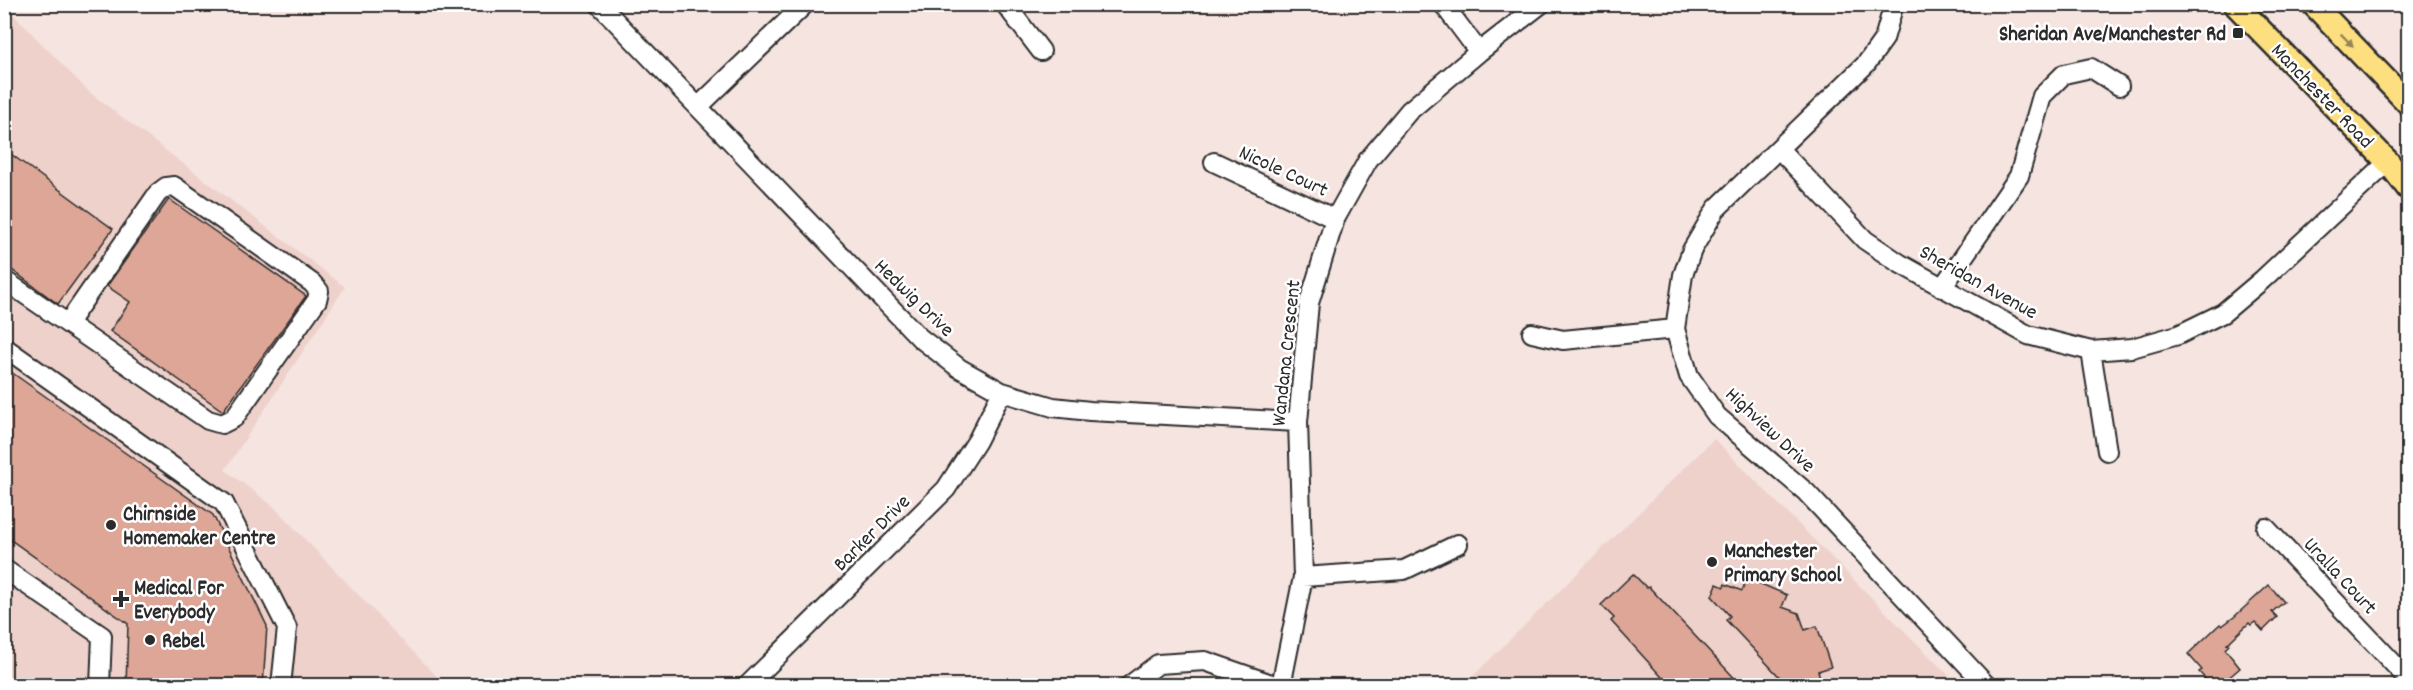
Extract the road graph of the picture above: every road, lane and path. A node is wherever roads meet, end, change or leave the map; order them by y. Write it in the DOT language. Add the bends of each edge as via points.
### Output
graph roads {
  1 [pos="599,4"];
  2 [pos="805,4"];
  3 [pos="1005,4"];
  4 [pos="1443,4"];
  5 [pos="1541,4"];
  6 [pos="1894,4"];
  7 [pos="2235,4"];
  8 [pos="2313,4"];
  9 [pos="1041,51"];
  10 [pos="1479,52"];
  11 [pos="2119,86"];
  12 [pos="2409,103"];
  13 [pos="698,107"];
  14 [pos="1780,150"];
  15 [pos="1214,162"];
  16 [pos="2388,162"];
  17 [pos="2409,188"];
  18 [pos="1335,219"];
  19 [pos="4,280"];
  20 [pos="1942,288"];
  21 [pos="68,323"];
  22 [pos="1675,329"];
  23 [pos="1532,333"];
  24 [pos="4,347"];
  25 [pos="2091,351"];
  26 [pos="1002,392"];
  27 [pos="1298,422"];
  28 [pos="2107,451"];
  29 [pos="2266,528"];
  30 [pos="1458,544"];
  31 [pos="4,569"];
  32 [pos="1304,577"];
  33 [pos="2409,679"];
  34 [pos="100,686"];
  35 [pos="281,686"];
  36 [pos="747,686"];
  37 [pos="1129,686"];
  38 [pos="1279,686"];
  39 [pos="1987,686"];
  1 -- 13 [label="street, Hedwig Drive"];
  2 -- 13 [label="street"];
  3 -- 9 [label="street"];
  4 -- 10 [label="street"];
  5 -- 10 [label="street, Wandana Crescent"];
  6 -- 14 [label="street, Highview Drive" via="1884,39 1866,64"];
  7 -- 16 [label="main road, Manchester Road"];
  8 -- 12 [label="main road, one-way"];
  10 -- 18 [label="street, Wandana Crescent" via="1409,111 1368,160"];
  11 -- 20 [label="street" via="2091,68 2064,74 2042,96 2019,176"];
  13 -- 26 [label="street, Hedwig Drive" via="920,338 959,369"];
  14 -- 20 [label="street, Sheridan Avenue" via="1865,240"];
  14 -- 22 [label="street, Highview Drive" via="1716,209 1692,250 1683,275"];
  15 -- 18 [label="street, Nicole Court"];
  16 -- 17 [label="main road, Manchester Road"];
  16 -- 25 [label="street, Sheridan Avenue" via="2223,313 2178,335 2132,348"];
  18 -- 27 [label="street, Wandana Crescent" via="1309,303"];
  19 -- 21 [label="street"];
  20 -- 25 [label="street, Sheridan Avenue" via="2028,336"];
  21 -- 21 [label="street" via="208,420 222,424 234,418 317,300 319,291 174,186 166,187"];
  22 -- 23 [label="street" via="1563,340"];
  22 -- 39 [label="street, Highview Drive" via="1689,376 1717,416 1806,492"];
  24 -- 35 [label="street" via="224,503 287,628"];
  25 -- 28 [label="street"];
  26 -- 27 [label="street, Hedwig Drive" via="1053,407 1090,411"];
  26 -- 36 [label="street, Barker Drive" via="946,489"];
  27 -- 32 [label="street, Wandana Crescent"];
  29 -- 33 [label="street, Uralla Court"];
  30 -- 32 [label="street" via="1404,570"];
  31 -- 34 [label="street" via="102,636"];
  32 -- 38 [label="street, Wandana Crescent"];
  37 -- 38 [label="street" via="1158,664 1205,661"];
}
